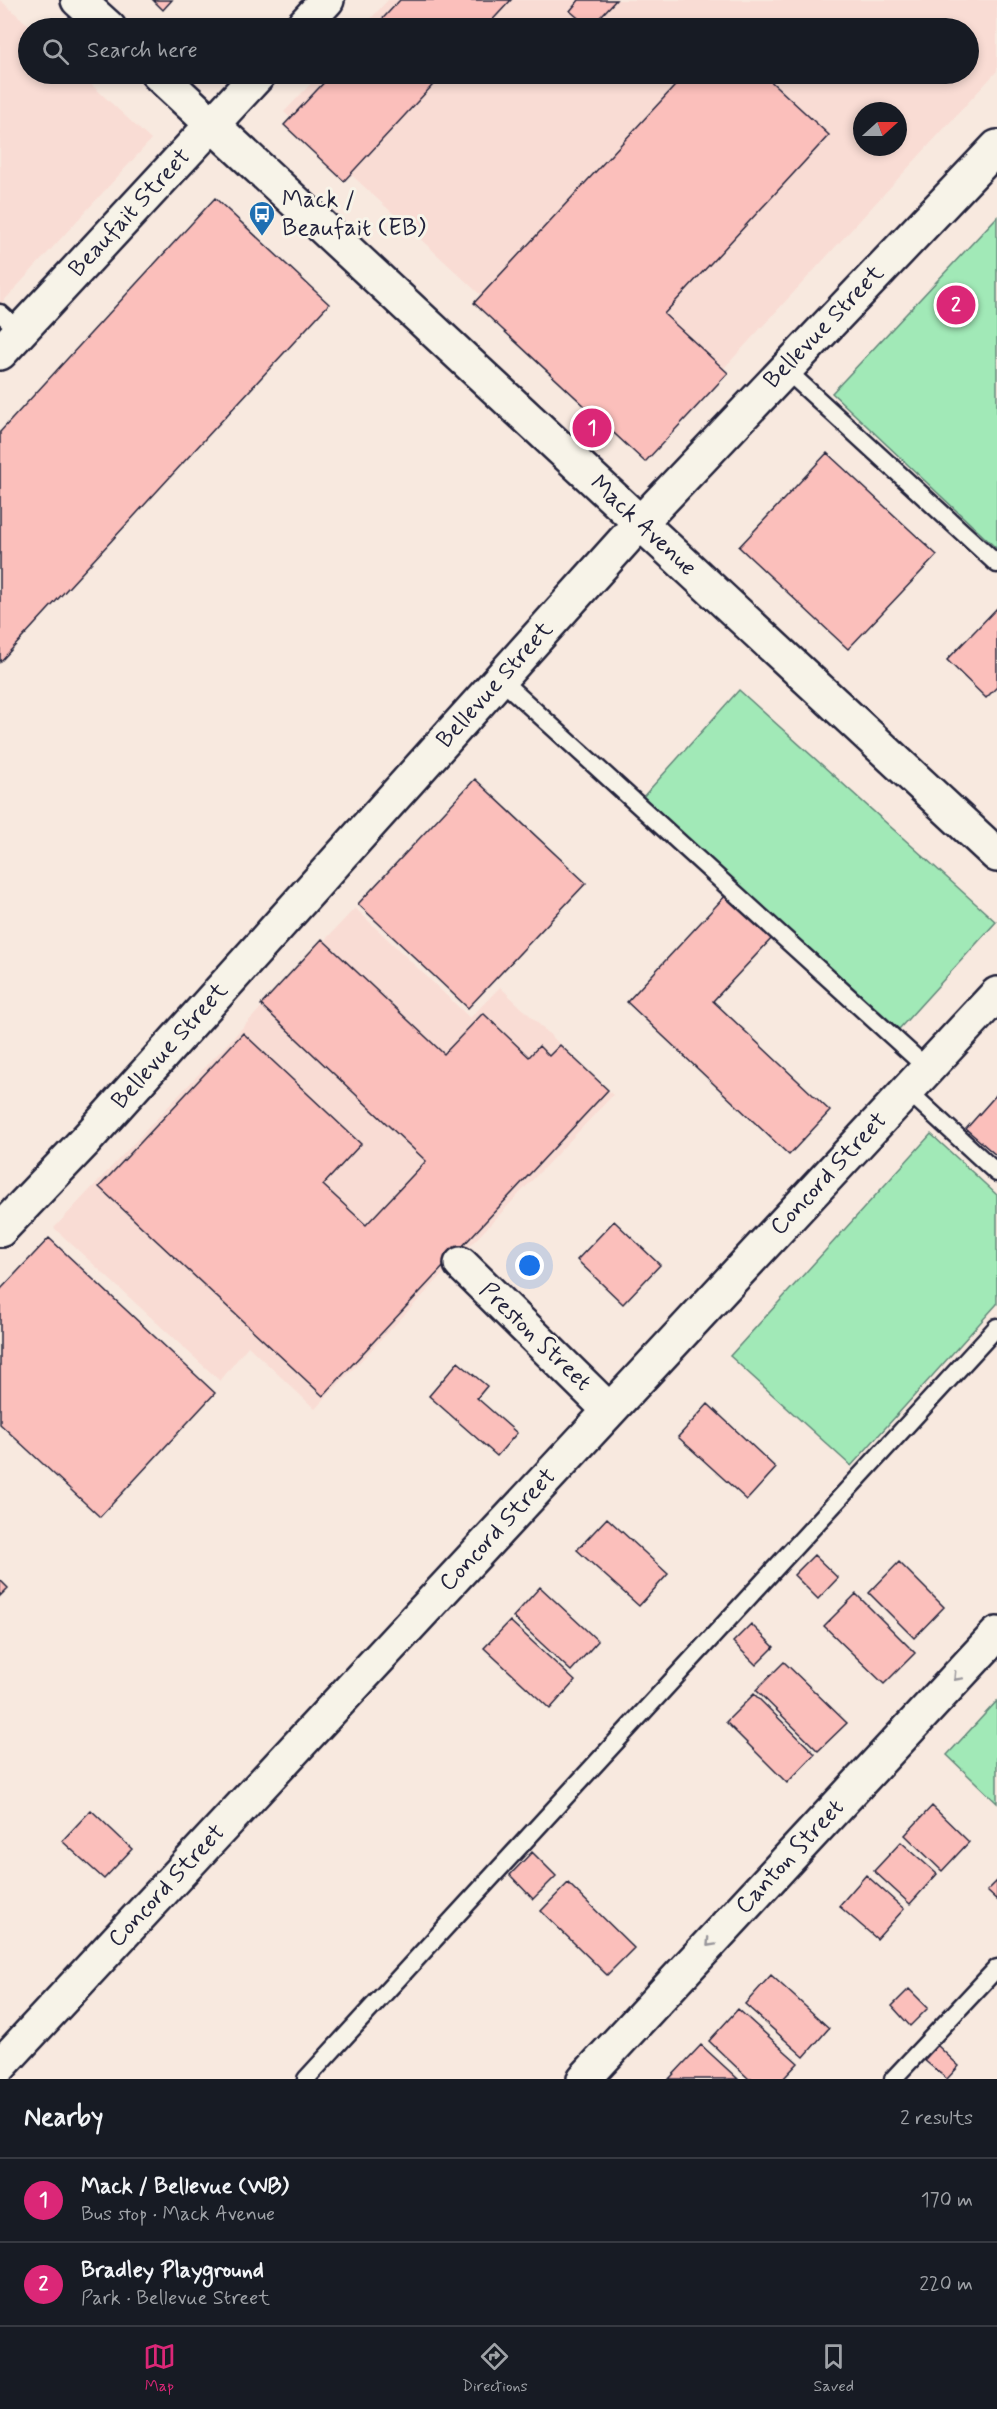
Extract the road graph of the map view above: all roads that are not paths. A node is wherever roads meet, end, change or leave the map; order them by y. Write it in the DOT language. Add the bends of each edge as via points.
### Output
graph roads {
  1 [pos="78,0"];
  2 [pos="327,0"];
  3 [pos="98,18"];
  4 [pos="310,18"];
  5 [pos="169,84"];
  6 [pos="250,84"];
  7 [pos="213,123"];
  8 [pos="997,147"];
  9 [pos="7,332"];
  10 [pos="784,368"];
  11 [pos="639,524"];
  12 [pos="997,564"];
  13 [pos="500,679"];
  14 [pos="997,855"];
  15 [pos="997,994"];
  16 [pos="917,1080"];
  17 [pos="997,1173"];
  18 [pos="0,1230"];
  19 [pos="461,1264"];
  20 [pos="997,1327"];
  21 [pos="609,1410"];
  22 [pos="997,1634"];
  23 [pos="997,1968"];
  24 [pos="0,2066"];
  25 [pos="306,2079"];
  26 [pos="584,2079"];
  27 [pos="893,2079"];
  1 -- 3 [label="street"];
  2 -- 4 [label="street"];
  5 -- 7 [label="street, Mack Avenue"];
  6 -- 7 [label="street, Beaufait Street"];
  7 -- 9 [label="street, Beaufait Street"];
  7 -- 11 [label="street, Mack Avenue"];
  8 -- 10 [label="street, Bellevue Street"];
  10 -- 11 [label="street, Bellevue Street"];
  10 -- 12 [label="lane"];
  11 -- 13 [label="street, Bellevue Street"];
  11 -- 14 [label="street, Mack Avenue"];
  13 -- 16 [label="lane"];
  13 -- 18 [label="street, Bellevue Street" via="86,1140"];
  15 -- 16 [label="street, Concord Street"];
  16 -- 17 [label="lane"];
  16 -- 21 [label="street, Concord Street"];
  19 -- 21 [label="street, Preston Street"];
  20 -- 25 [label="lane"];
  21 -- 24 [label="street, Concord Street"];
  22 -- 26 [label="street, Canton Street, one-way"];
  23 -- 27 [label="lane"];
}
